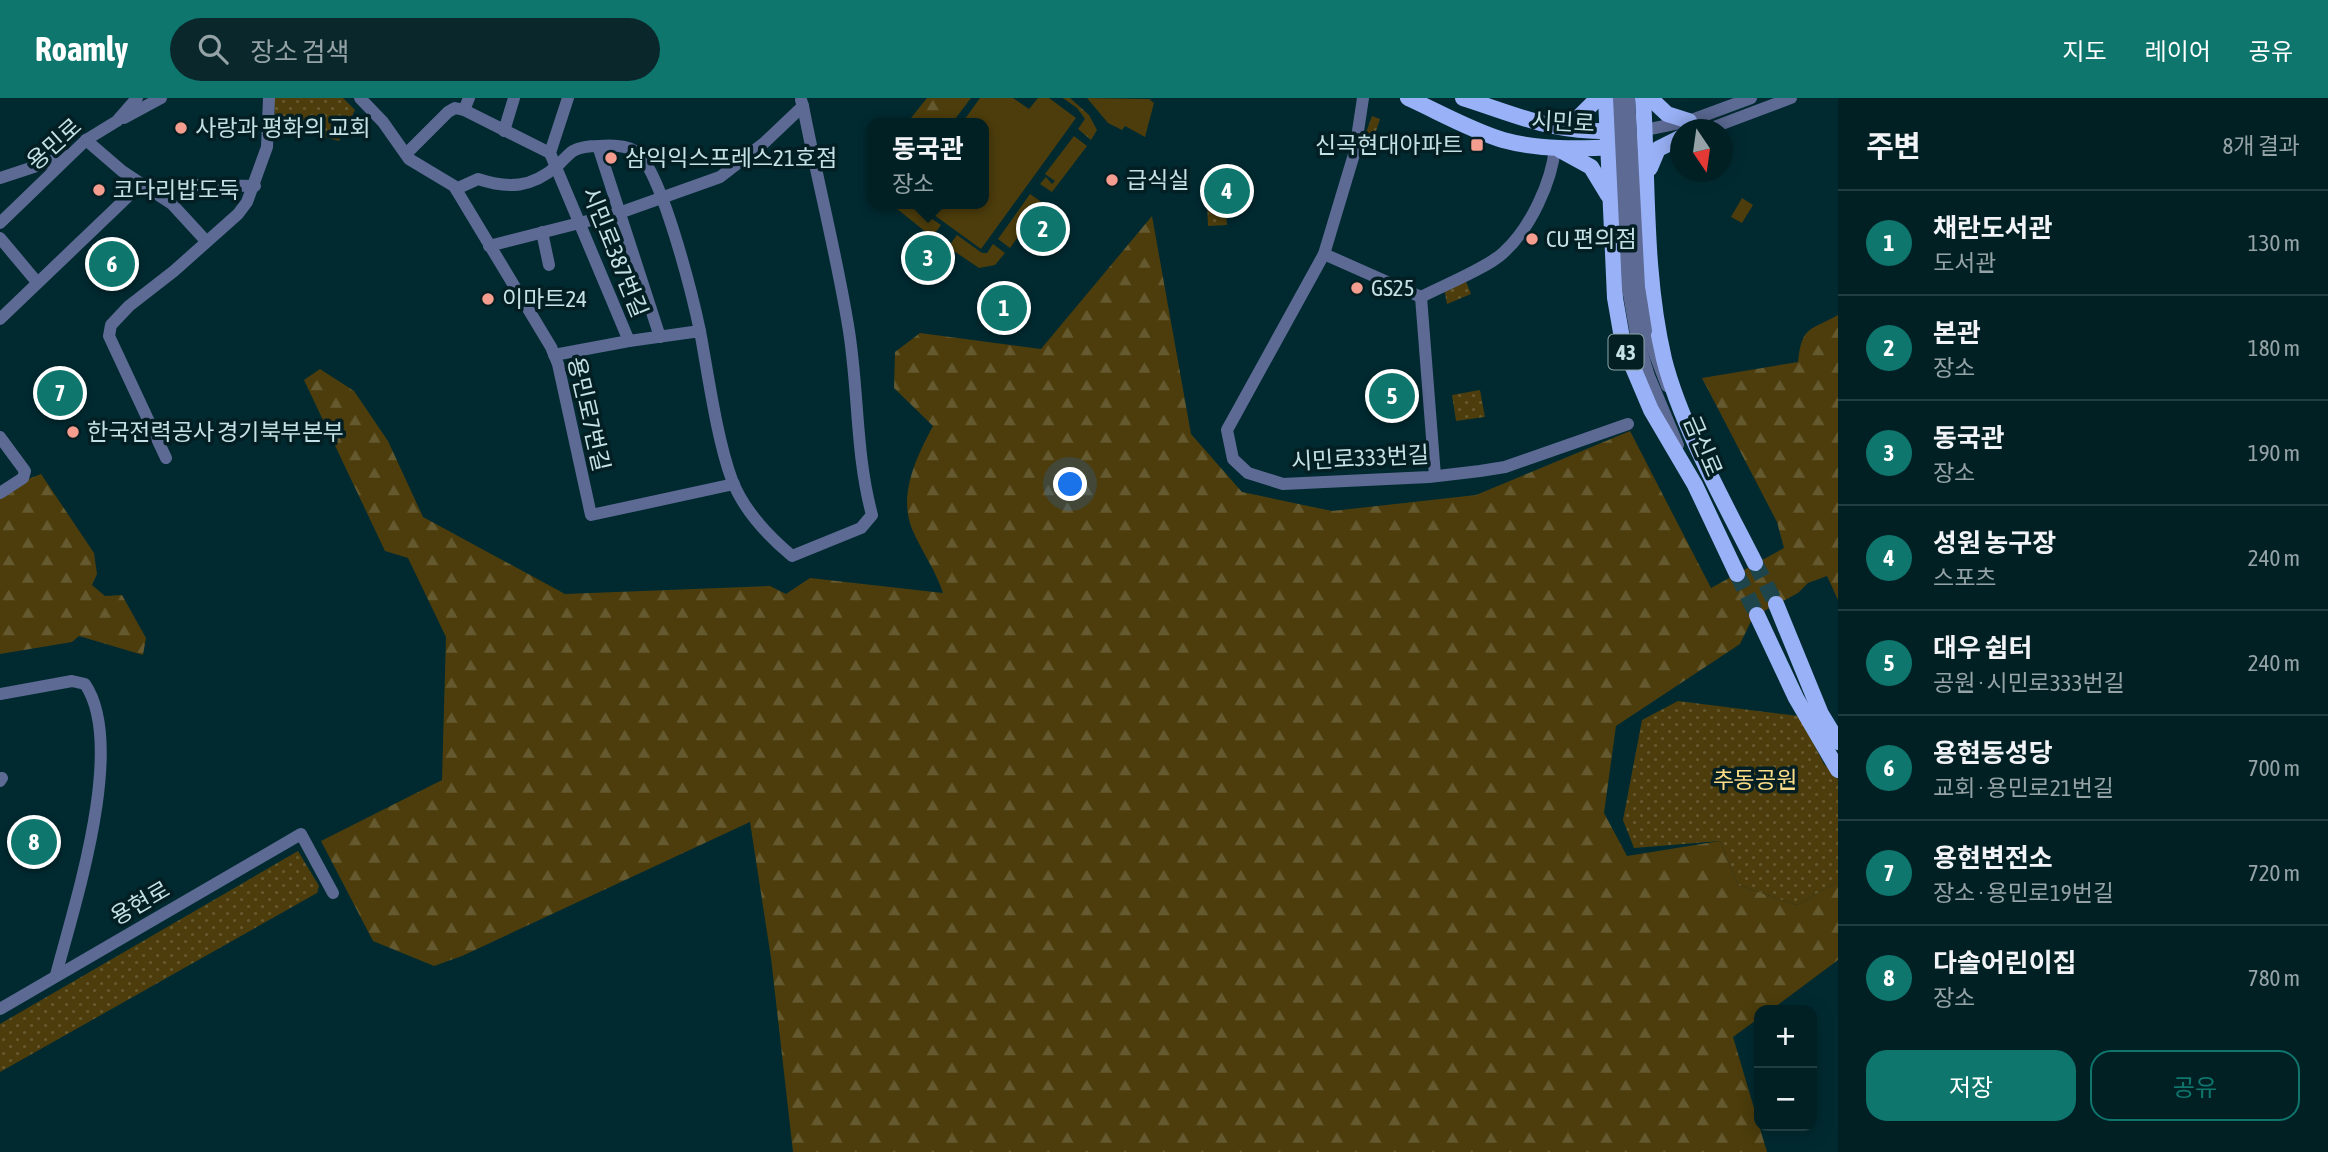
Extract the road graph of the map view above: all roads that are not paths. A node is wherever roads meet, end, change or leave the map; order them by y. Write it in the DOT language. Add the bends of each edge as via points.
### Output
graph roads {
  1 [pos="137,98"];
  2 [pos="161,98"];
  3 [pos="269,98"];
  4 [pos="359,98"];
  5 [pos="514,98"];
  6 [pos="568,98"];
  7 [pos="1363,98"];
  8 [pos="1408,98"];
  9 [pos="1463,98"];
  10 [pos="1598,98"];
  11 [pos="1606,98"];
  12 [pos="1619,98"];
  13 [pos="1629,98"];
  14 [pos="1643,98"];
  15 [pos="1650,98"];
  16 [pos="1751,98"];
  17 [pos="1791,98"];
  18 [pos="802,102"];
  19 [pos="466,104"];
  20 [pos="1683,119"];
  21 [pos="1694,119"];
  22 [pos="1733,120"];
  23 [pos="117,121"];
  24 [pos="1527,121"];
  25 [pos="1670,128"];
  26 [pos="504,131"];
  27 [pos="1670,137"];
  28 [pos="1645,138"];
  29 [pos="1608,139"];
  30 [pos="86,140"];
  31 [pos="1670,142"];
  32 [pos="598,146"];
  33 [pos="1555,147"];
  34 [pos="550,153"];
  35 [pos="406,154"];
  36 [pos="71,155"];
  37 [pos="556,167"];
  38 [pos="0,178"];
  39 [pos="141,184"];
  40 [pos="255,186"];
  41 [pos="456,189"];
  42 [pos="661,199"];
  43 [pos="1611,203"];
  44 [pos="1649,209"];
  45 [pos="619,213"];
  46 [pos="0,223"];
  47 [pos="579,223"];
  48 [pos="542,232"];
  49 [pos="0,238"];
  50 [pos="206,241"];
  51 [pos="489,246"];
  52 [pos="1324,254"];
  53 [pos="549,265"];
  54 [pos="36,281"];
  55 [pos="1421,297"];
  56 [pos="0,318"];
  57 [pos="700,331"];
  58 [pos="1641,333"];
  59 [pos="660,337"];
  60 [pos="629,341"];
  61 [pos="554,355"];
  62 [pos="1628,424"];
  63 [pos="0,438"];
  64 [pos="166,458"];
  65 [pos="1435,476"];
  66 [pos="734,484"];
  67 [pos="1695,485"];
  68 [pos="0,493"];
  69 [pos="1735,524"];
  70 [pos="1755,563"];
  71 [pos="1737,573"];
  72 [pos="1776,604"];
  73 [pos="1757,615"];
  74 [pos="0,694"];
  75 [pos="1838,742"];
  76 [pos="1838,770"];
  77 [pos="333,893"];
  78 [pos="56,975"];
  79 [pos="0,1009"];
  1 -- 23 [label="street, 용민로"];
  2 -- 23 [label="street"];
  3 -- 40 [label="street" via="267,146"];
  4 -- 35 [label="street, 용민로7번길"];
  5 -- 26 [label="street"];
  6 -- 34 [label="street"];
  7 -- 52 [label="street, 시민로333번길" via="1355,151"];
  8 -- 33 [label="main road, 시민로" via="1502,139"];
  9 -- 24 [label="main road, 시민로"];
  10 -- 24 [label="main road" via="1574,121"];
  11 -- 29 [label="main road"];
  12 -- 58 [label="street, bridge" via="1628,289"];
  13 -- 58 [label="street, bridge"];
  14 -- 28 [label="main road"];
  15 -- 20 [label="main road" via="1667,114"];
  16 -- 21 [label="street, 시민로"];
  17 -- 22 [label="street"];
  18 -- 42 [label="street" via="730,170"];
  18 -- 66 [label="street" via="848,323 864,486 872,515 861,528 792,556 770,538"];
  19 -- 26 [label="street"];
  19 -- 35 [label="street" via="448,112"];
  23 -- 30 [label="street, 용민로"];
  24 -- 29 [label="main road, 시민로"];
  25 -- 28 [label="street, 시민로"];
  26 -- 34 [label="street"];
  27 -- 28 [label="street, 시민로"];
  28 -- 29 [label="main road, 시민로"];
  28 -- 44 [label="main road"];
  29 -- 33 [label="main road, 시민로"];
  29 -- 43 [label="main road"];
  30 -- 36 [label="street, 용민로"];
  30 -- 39 [label="street"];
  31 -- 44 [label="main road" via="1654,156"];
  32 -- 37 [label="street" via="573,151"];
  32 -- 42 [label="street" via="636,151 648,165"];
  32 -- 45 [label="street"];
  33 -- 43 [label="main road" via="1595,171"];
  33 -- 55 [label="street" via="1553,169 1529,218 1502,255"];
  34 -- 37 [label="street, 시민로387번길"];
  35 -- 41 [label="street, 용민로7번길"];
  36 -- 38 [label="street"];
  36 -- 46 [label="street, 용민로"];
  37 -- 41 [label="street" via="528,185 507,186 478,178"];
  37 -- 47 [label="street, 시민로387번길"];
  39 -- 40 [label="street"];
  39 -- 50 [label="street" via="172,204"];
  39 -- 54 [label="street"];
  40 -- 50 [label="street" via="238,214"];
  41 -- 51 [label="street, 용민로7번길"];
  42 -- 45 [label="street"];
  42 -- 57 [label="street" via="692,291"];
  43 -- 67 [label="main road, 43" via="1615,298 1623,344 1651,410"];
  44 -- 69 [label="main road" via="1656,312 1665,362"];
  45 -- 47 [label="street"];
  45 -- 59 [label="street"];
  47 -- 48 [label="street"];
  47 -- 60 [label="street, 시민로387번길"];
  48 -- 51 [label="street"];
  48 -- 53 [label="street"];
  49 -- 54 [label="street"];
  50 -- 64 [label="street" via="111,325 109,336"];
  51 -- 61 [label="street, 용민로7번길"];
  52 -- 55 [label="street"];
  52 -- 65 [label="street, 시민로333번길" via="1227,430 1233,459 1248,473 1283,484"];
  54 -- 56 [label="street"];
  55 -- 65 [label="street"];
  57 -- 59 [label="street, 시민로387번길"];
  57 -- 66 [label="street"];
  58 -- 67 [label="street, 금신로" via="1649,376"];
  58 -- 69 [label="street, 금신로" via="1686,423 1697,462"];
  59 -- 60 [label="street, 시민로387번길"];
  60 -- 61 [label="street"];
  61 -- 66 [label="street, 용민로7번길" via="591,515"];
  62 -- 65 [label="street, 시민로333번길" via="1505,467"];
  63 -- 68 [label="street" via="26,471"];
  67 -- 71 [label="main road, 금신로 / 43"];
  69 -- 70 [label="main road, 금신로"];
  72 -- 75 [label="main road" via="1821,714"];
  73 -- 76 [label="main road" via="1796,698"];
  74 -- 78 [label="street" via="72,681 85,684 91,692 96,713 97,816"];
  77 -- 78 [label="street, 용현로" via="301,834"];
  78 -- 79 [label="street, 용현로"];
}
